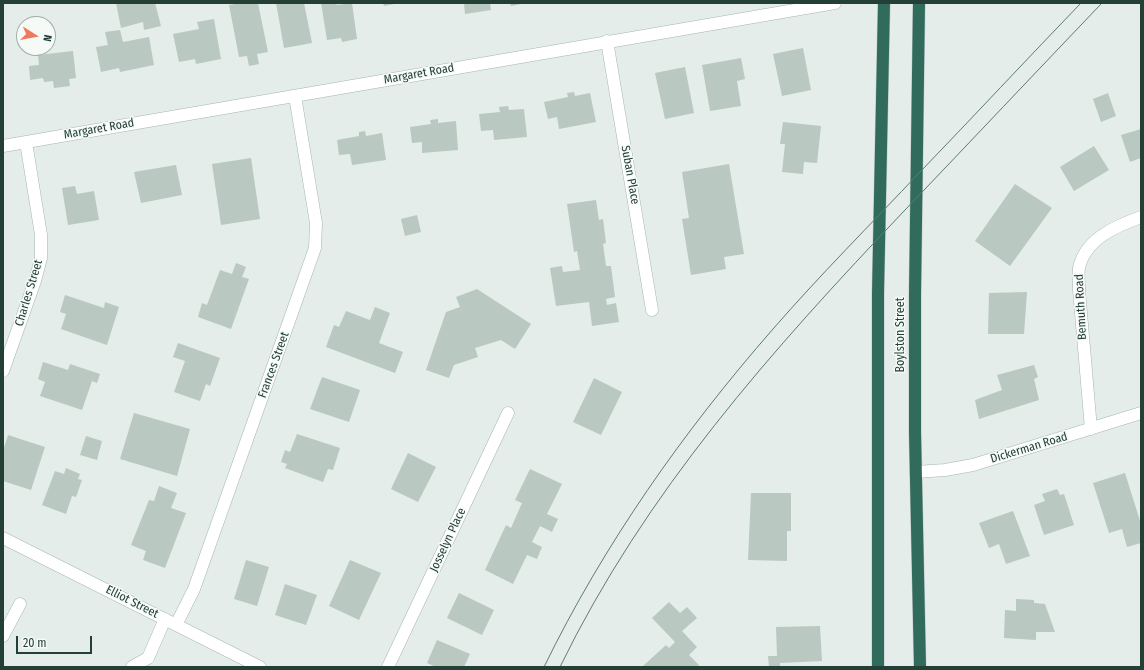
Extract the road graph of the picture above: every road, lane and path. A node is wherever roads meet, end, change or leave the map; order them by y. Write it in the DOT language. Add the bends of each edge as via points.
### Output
graph roads {
  1 [pos="835,3"];
  2 [pos="884,3"];
  3 [pos="919,3"];
  4 [pos="607,41"];
  5 [pos="294,96"];
  6 [pos="26,142"];
  7 [pos="3,146"];
  8 [pos="1141,217"];
  9 [pos="652,310"];
  10 [pos="3,371"];
  11 [pos="508,413"];
  12 [pos="1141,413"];
  13 [pos="1091,429"];
  14 [pos="916,472"];
  15 [pos="3,538"];
  16 [pos="20,604"];
  17 [pos="165,619"];
  18 [pos="176,625"];
  19 [pos="3,636"];
  20 [pos="132,667"];
  21 [pos="260,667"];
  22 [pos="388,667"];
  23 [pos="878,667"];
  24 [pos="920,667"];
  1 -- 4 [label="street, Margaret Road"];
  2 -- 23 [label="highway, Boylston Street" via="879,224"];
  3 -- 14 [label="highway, Boylston Street" via="915,294"];
  4 -- 5 [label="street, Margaret Road"];
  4 -- 9 [label="street, Suban Place"];
  5 -- 6 [label="street, Margaret Road"];
  5 -- 18 [label="street, Frances Street" via="316,223 315,248 194,589"];
  6 -- 7 [label="street, Margaret Road"];
  6 -- 10 [label="street, Charles Street" via="41,235 41,258"];
  8 -- 13 [label="street, Bemuth Road" via="1104,233 1088,250 1079,268 1078,290"];
  11 -- 22 [label="street, Josselyn Place"];
  12 -- 13 [label="street, Dickerman Road"];
  13 -- 14 [label="street, Dickerman Road" via="973,465"];
  14 -- 24 [label="highway, Boylston Street"];
  15 -- 17 [label="street, Elliot Street"];
  16 -- 19 [label="street"];
  17 -- 18 [label="street, Elliot Street"];
  17 -- 20 [label="street" via="148,658"];
  18 -- 21 [label="street, Elliot Street"];
}
